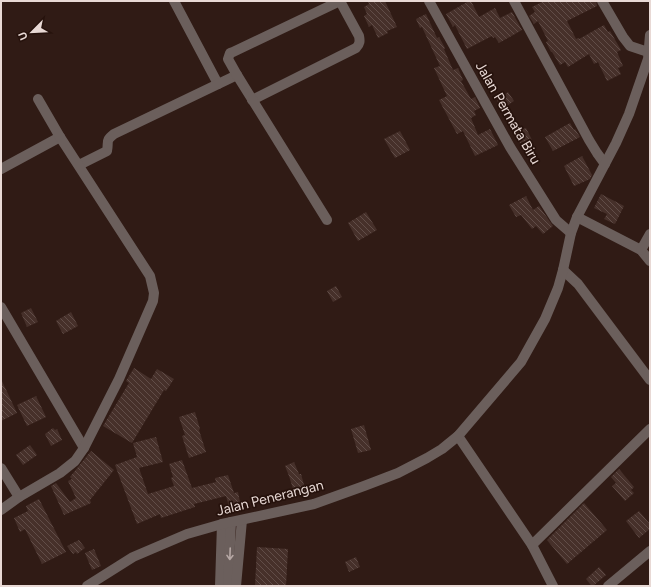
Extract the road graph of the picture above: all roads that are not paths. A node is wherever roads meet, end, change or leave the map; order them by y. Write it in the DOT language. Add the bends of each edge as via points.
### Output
graph roads {
  1 [pos="174,1"];
  2 [pos="340,1"];
  3 [pos="429,1"];
  4 [pos="514,1"];
  5 [pos="602,1"];
  6 [pos="650,35"];
  7 [pos="649,57"];
  8 [pos="237,75"];
  9 [pos="218,84"];
  10 [pos="38,99"];
  11 [pos="252,100"];
  12 [pos="60,137"];
  13 [pos="605,164"];
  14 [pos="79,165"];
  15 [pos="1,169"];
  16 [pos="577,217"];
  17 [pos="327,220"];
  18 [pos="571,233"];
  19 [pos="650,234"];
  20 [pos="641,250"];
  21 [pos="650,261"];
  22 [pos="563,270"];
  23 [pos="1,307"];
  24 [pos="650,380"];
  25 [pos="650,429"];
  26 [pos="458,436"];
  27 [pos="84,448"];
  28 [pos="1,468"];
  29 [pos="19,497"];
  30 [pos="1,510"];
  31 [pos="242,520"];
  32 [pos="227,523"];
  33 [pos="532,545"];
  34 [pos="650,551"];
  35 [pos="87,586"];
  36 [pos="220,586"];
  37 [pos="228,586"];
  38 [pos="236,586"];
  39 [pos="553,586"];
  40 [pos="608,586"];
  1 -- 9 [label="street"];
  2 -- 8 [label="street" via="230,54 228,59"];
  2 -- 11 [label="street" via="359,36 359,45"];
  3 -- 18 [label="street, Jalan Permata Biru" via="510,147 556,220"];
  4 -- 13 [label="street"];
  5 -- 7 [label="street" via="630,46"];
  6 -- 7 [label="street, Jalan Penerangan"];
  7 -- 13 [label="street, Jalan Penerangan" via="629,114"];
  8 -- 9 [label="street"];
  8 -- 11 [label="street"];
  9 -- 14 [label="street" via="114,134 108,138 107,151"];
  10 -- 12 [label="street"];
  11 -- 17 [label="street"];
  12 -- 14 [label="street"];
  12 -- 15 [label="street"];
  13 -- 16 [label="street, Jalan Penerangan"];
  14 -- 27 [label="street" via="150,276 154,293 153,302 119,379"];
  16 -- 18 [label="street, Jalan Penerangan"];
  16 -- 20 [label="street"];
  18 -- 22 [label="street, Jalan Penerangan"];
  19 -- 20 [label="street"];
  20 -- 21 [label="street"];
  22 -- 24 [label="street" via="578,284"];
  22 -- 26 [label="street, Jalan Penerangan" via="545,319 521,362"];
  23 -- 27 [label="street"];
  25 -- 33 [label="street"];
  26 -- 31 [label="street, Jalan Penerangan" via="442,449 398,473 314,504"];
  26 -- 33 [label="street"];
  27 -- 29 [label="street" via="75,461 60,473"];
  28 -- 29 [label="street"];
  29 -- 30 [label="street"];
  31 -- 32 [label="street, Jalan Penerangan"];
  31 -- 38 [label="street"];
  32 -- 35 [label="street, Jalan Penerangan" via="188,534 132,557"];
  32 -- 36 [label="street"];
  32 -- 37 [label="street, one-way"];
  33 -- 39 [label="street"];
  34 -- 40 [label="street"];
}
